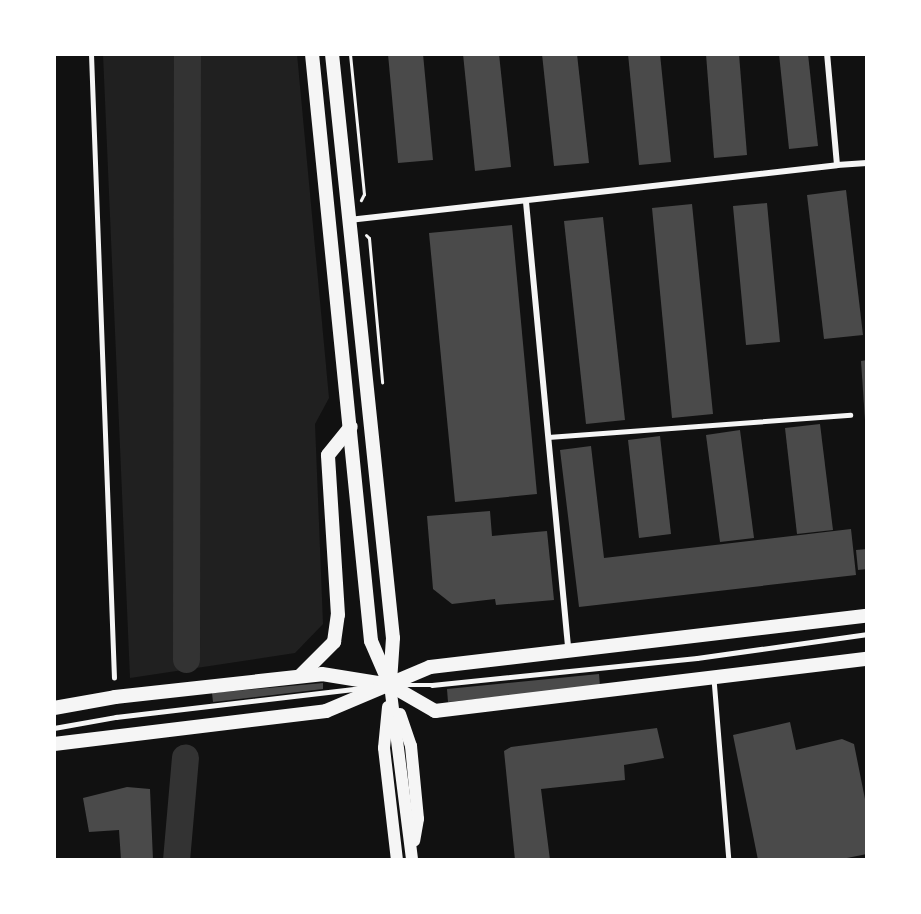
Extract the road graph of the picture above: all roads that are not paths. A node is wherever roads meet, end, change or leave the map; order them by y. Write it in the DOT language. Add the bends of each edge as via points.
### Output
graph roads {
  1 [pos="91,54"];
  2 [pos="312,54"];
  3 [pos="332,54"];
  4 [pos="827,54"];
  5 [pos="867,163"];
  6 [pos="837,165"];
  7 [pos="526,202"];
  8 [pos="350,220"];
  9 [pos="850,415"];
  10 [pos="351,427"];
  11 [pos="548,437"];
  12 [pos="867,616"];
  13 [pos="867,634"];
  14 [pos="568,653"];
  15 [pos="867,659"];
  16 [pos="301,675"];
  17 [pos="114,678"];
  18 [pos="714,679"];
  19 [pos="390,685"];
  20 [pos="54,708"];
  21 [pos="54,728"];
  22 [pos="54,744"];
  23 [pos="412,857"];
  24 [pos="397,860"];
  25 [pos="729,860"];
  1 -- 17 [label="street"];
  2 -- 10 [label="main road"];
  3 -- 8 [label="main road"];
  4 -- 6 [label="street"];
  5 -- 6 [label="street"];
  6 -- 7 [label="street"];
  7 -- 8 [label="street"];
  7 -- 11 [label="street"];
  8 -- 19 [label="main road" via="393,638"];
  9 -- 11 [label="lane"];
  10 -- 16 [label="main road" via="328,455 338,615 334,642"];
  10 -- 19 [label="main road" via="371,641"];
  11 -- 14 [label="street"];
  12 -- 14 [label="main road"];
  13 -- 19 [label="lane" via="696,658 432,686"];
  14 -- 19 [label="main road" via="430,667"];
  15 -- 18 [label="main road"];
  16 -- 19 [label="main road" via="322,674"];
  16 -- 20 [label="main road"];
  18 -- 19 [label="main road" via="435,711"];
  18 -- 25 [label="lane"];
  19 -- 21 [label="lane" via="116,717"];
  19 -- 22 [label="main road" via="326,711"];
  19 -- 23 [label="main road" via="411,746 418,819"];
  19 -- 24 [label="main road" via="384,748"];
}
